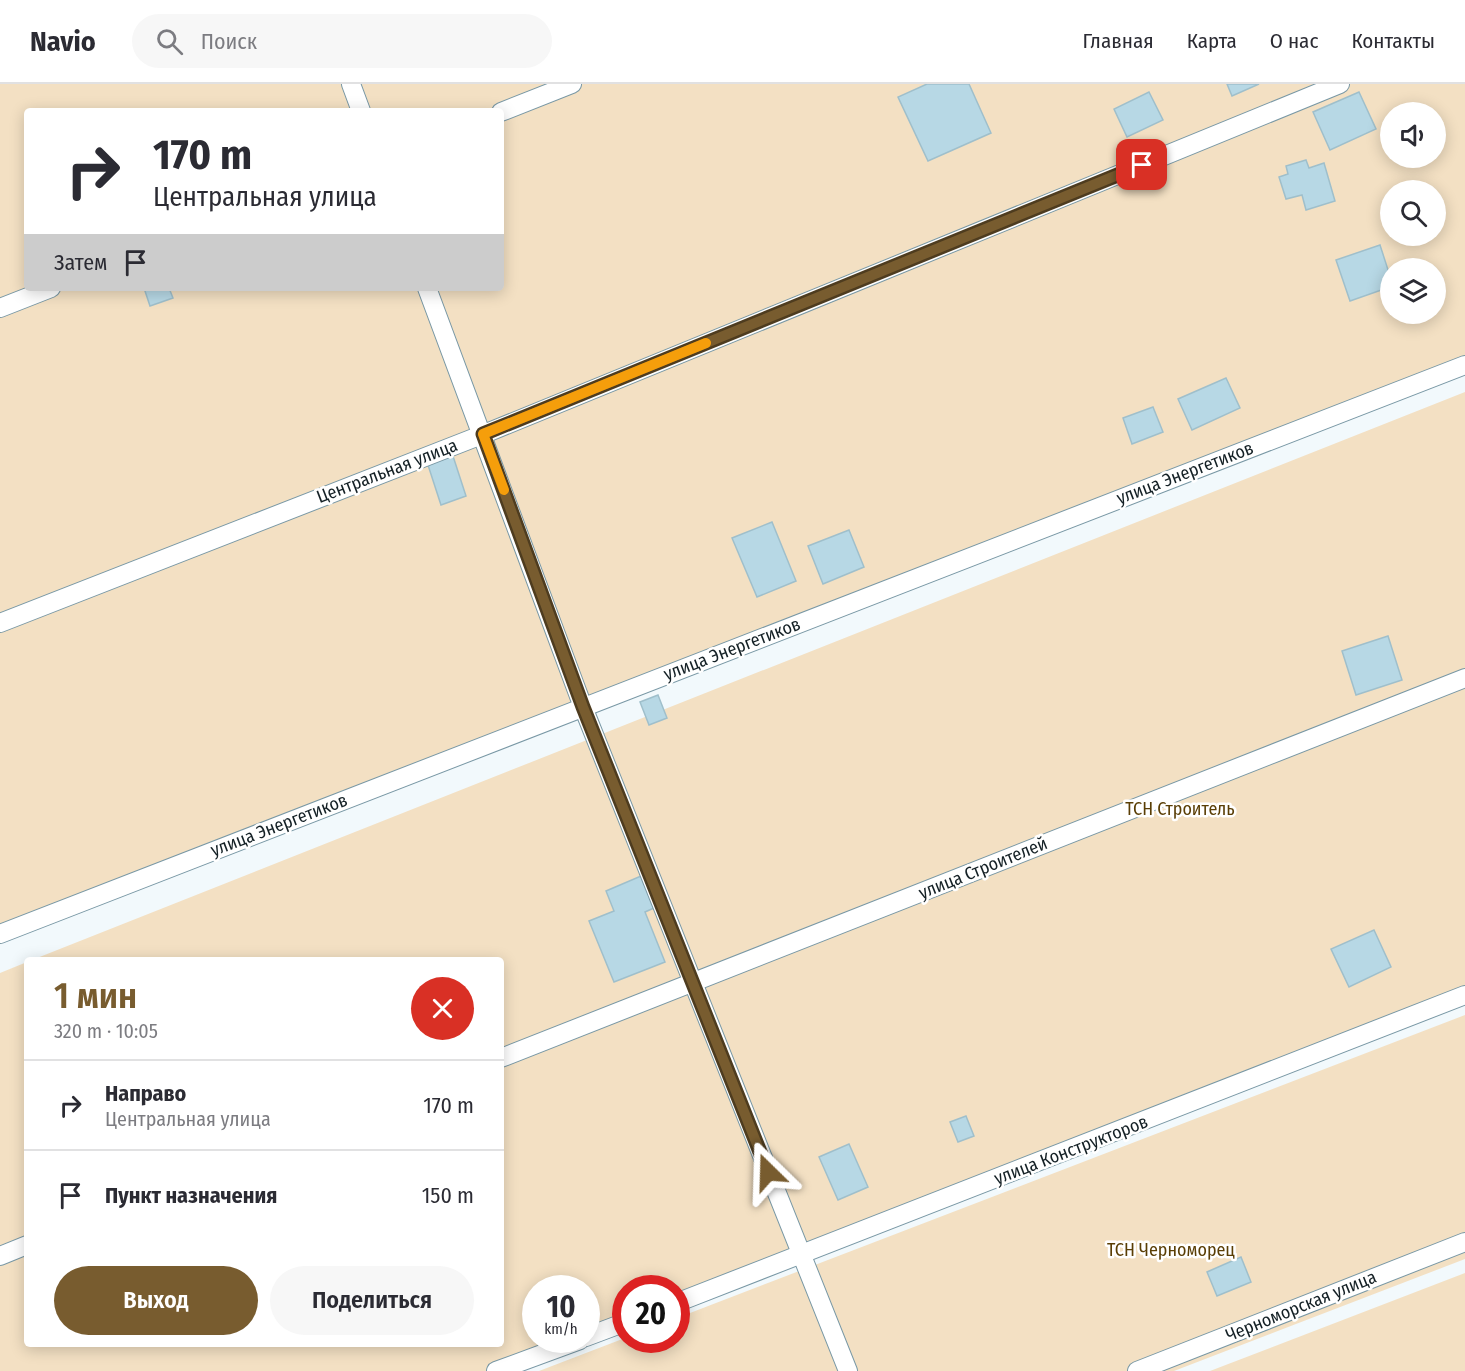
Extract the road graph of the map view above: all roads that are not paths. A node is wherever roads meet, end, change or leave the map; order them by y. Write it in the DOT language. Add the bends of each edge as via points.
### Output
graph roads {
  1 [pos="351,84"];
  2 [pos="572,84"];
  3 [pos="1340,84"];
  4 [pos="360,108"];
  5 [pos="504,111"];
  6 [pos="43,291"];
  7 [pos="428,291"];
  8 [pos="0,308"];
  9 [pos="1465,365"];
  10 [pos="483,434"];
  11 [pos="0,623"];
  12 [pos="1465,678"];
  13 [pos="583,707"];
  14 [pos="0,934"];
  15 [pos="694,982"];
  16 [pos="1465,995"];
  17 [pos="504,1057"];
  18 [pos="1465,1242"];
  19 [pos="24,1246"];
  20 [pos="0,1256"];
  21 [pos="801,1256"];
  22 [pos="690,1298"];
  23 [pos="545,1353"];
  24 [pos="496,1371"];
  25 [pos="848,1371"];
  26 [pos="1137,1371"];
  1 -- 4 [label="lane"];
  2 -- 5 [label="lane"];
  3 -- 10 [label="lane, Центральная улица"];
  6 -- 8 [label="lane"];
  7 -- 10 [label="lane"];
  9 -- 13 [label="lane, улица Энергетиков"];
  10 -- 11 [label="lane, Центральная улица"];
  10 -- 13 [label="lane"];
  12 -- 15 [label="lane, улица Строителей"];
  13 -- 14 [label="lane, улица Энергетиков"];
  13 -- 15 [label="lane"];
  15 -- 17 [label="lane, улица Строителей"];
  15 -- 21 [label="lane"];
  16 -- 21 [label="lane, улица Конструкторов"];
  18 -- 26 [label="lane, Черноморская улица"];
  19 -- 20 [label="lane"];
  21 -- 22 [label="lane, улица Конструкторов"];
  21 -- 25 [label="lane"];
  23 -- 24 [label="lane"];
}
